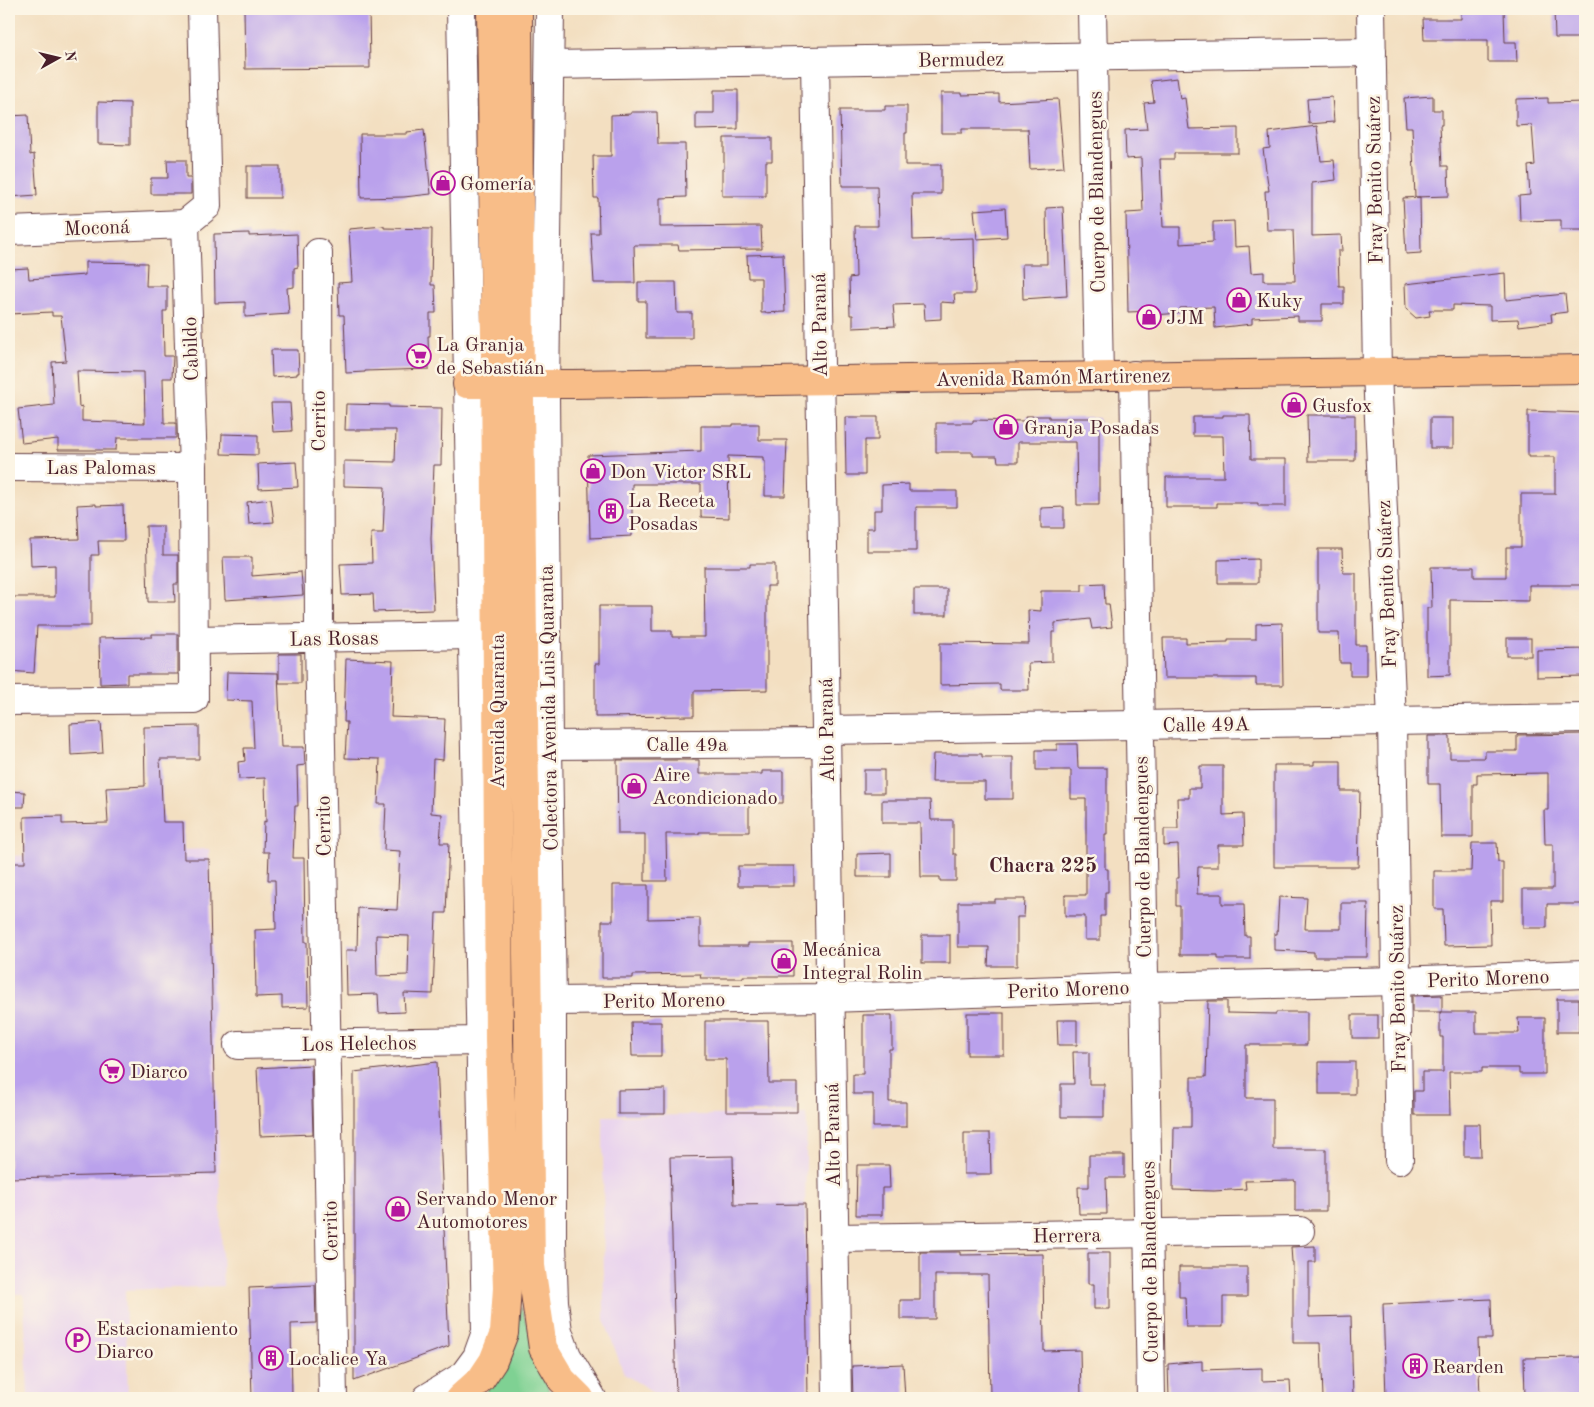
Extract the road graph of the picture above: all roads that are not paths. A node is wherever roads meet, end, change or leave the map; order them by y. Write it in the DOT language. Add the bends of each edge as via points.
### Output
graph roads {
  1 [pos="202,9"];
  2 [pos="461,9"];
  3 [pos="491,9"];
  4 [pos="518,9"];
  5 [pos="550,9"];
  6 [pos="1092,9"];
  7 [pos="1371,9"];
  8 [pos="1372,52"];
  9 [pos="1093,56"];
  10 [pos="814,61"];
  11 [pos="550,65"];
  12 [pos="185,224"];
  13 [pos="9,231"];
  14 [pos="318,253"];
  15 [pos="1585,369"];
  16 [pos="1377,372"];
  17 [pos="1134,375"];
  18 [pos="1099,376"];
  19 [pos="820,380"];
  20 [pos="467,384"];
  21 [pos="520,384"];
  22 [pos="9,467"];
  23 [pos="194,468"];
  24 [pos="473,635"];
  25 [pos="319,638"];
  26 [pos="195,640"];
  27 [pos="9,702"];
  28 [pos="1585,718"];
  29 [pos="1392,721"];
  30 [pos="1140,725"];
  31 [pos="826,736"];
  32 [pos="548,745"];
  33 [pos="1585,974"];
  34 [pos="1397,981"];
  35 [pos="1144,987"];
  36 [pos="830,998"];
  37 [pos="552,1001"];
  38 [pos="490,1041"];
  39 [pos="327,1044"];
  40 [pos="238,1045"];
  41 [pos="1399,1160"];
  42 [pos="541,1184"];
  43 [pos="1300,1231"];
  44 [pos="1148,1234"];
  45 [pos="834,1238"];
  46 [pos="333,1398"];
  47 [pos="427,1398"];
  48 [pos="460,1398"];
  49 [pos="580,1398"];
  50 [pos="592,1398"];
  51 [pos="837,1398"];
  52 [pos="1151,1398"];
  1 -- 12 [label="street" via="207,206"];
  2 -- 20 [label="street"];
  3 -- 21 [label="main road, Avenida Quaranta"];
  4 -- 21 [label="main road, Avenida Quaranta"];
  5 -- 11 [label="street, Colectora Avenida Luis Quaranta"];
  6 -- 9 [label="street, Cuerpo de Blandengues"];
  7 -- 8 [label="street, Fray Benito Suárez"];
  8 -- 9 [label="street, Bermudez"];
  8 -- 16 [label="street, Fray Benito Suárez"];
  9 -- 10 [label="street, Bermudez"];
  9 -- 18 [label="street, Cuerpo de Blandengues"];
  10 -- 11 [label="street, Bermudez"];
  10 -- 19 [label="street, Alto Paraná"];
  11 -- 21 [label="street, Colectora Avenida Luis Quaranta"];
  12 -- 13 [label="street, Moconá"];
  12 -- 23 [label="street, Cabildo"];
  14 -- 25 [label="street, Cerrito"];
  15 -- 16 [label="main road, Avenida Ramón Martirenez"];
  16 -- 17 [label="main road, Avenida Ramón Martirenez"];
  16 -- 29 [label="street, Fray Benito Suárez"];
  17 -- 18 [label="main road, Avenida Ramón Martirenez"];
  17 -- 30 [label="street, Cuerpo de Blandengues"];
  18 -- 19 [label="main road, Avenida Ramón Martirenez"];
  19 -- 21 [label="main road, Avenida Ramón Martirenez"];
  19 -- 31 [label="street, Alto Paraná"];
  20 -- 21 [label="main road, Avenida Ramón Martirenez"];
  20 -- 24 [label="street"];
  21 -- 32 [label="street, Colectora Avenida Luis Quaranta"];
  21 -- 38 [label="main road, Avenida Quaranta"];
  21 -- 42 [label="main road, Avenida Quaranta"];
  22 -- 23 [label="street, Las Palomas"];
  23 -- 26 [label="street, Cabildo"];
  24 -- 25 [label="street, Las Rosas"];
  24 -- 38 [label="street"];
  25 -- 26 [label="street, Las Rosas"];
  25 -- 39 [label="street, Cerrito"];
  26 -- 27 [label="street, Cabildo" via="194,699"];
  28 -- 29 [label="street, Calle 49A"];
  29 -- 30 [label="street, Calle 49A"];
  29 -- 34 [label="street, Fray Benito Suárez"];
  30 -- 31 [label="street, Calle 49A"];
  30 -- 35 [label="street, Cuerpo de Blandengues"];
  31 -- 32 [label="street, Calle 49a"];
  31 -- 36 [label="street, Alto Paraná"];
  32 -- 37 [label="street, Colectora Avenida Luis Quaranta"];
  33 -- 34 [label="street, Perito Moreno"];
  34 -- 35 [label="street, Perito Moreno"];
  34 -- 41 [label="street, Fray Benito Suárez"];
  35 -- 36 [label="street, Perito Moreno"];
  35 -- 44 [label="street, Cuerpo de Blandengues"];
  36 -- 37 [label="street, Perito Moreno"];
  36 -- 45 [label="street, Alto Paraná"];
  37 -- 42 [label="street, Colectora Avenida Luis Quaranta"];
  38 -- 39 [label="street, Los Helechos"];
  38 -- 47 [label="street" via="486,1332 477,1357 463,1376"];
  38 -- 48 [label="main road, Avenida Quaranta" via="507,1288 504,1333 494,1361 481,1379"];
  39 -- 40 [label="street, Los Helechos"];
  39 -- 46 [label="street, Cerrito"];
  42 -- 49 [label="main road, Avenida Quaranta" via="531,1266 543,1348 562,1380"];
  42 -- 50 [label="street, Colectora Avenida Luis Quaranta" via="558,1331 567,1356"];
  43 -- 44 [label="street, Herrera"];
  44 -- 45 [label="street, Herrera"];
  44 -- 52 [label="street, Cuerpo de Blandengues"];
  45 -- 51 [label="street, Alto Paraná"];
}
